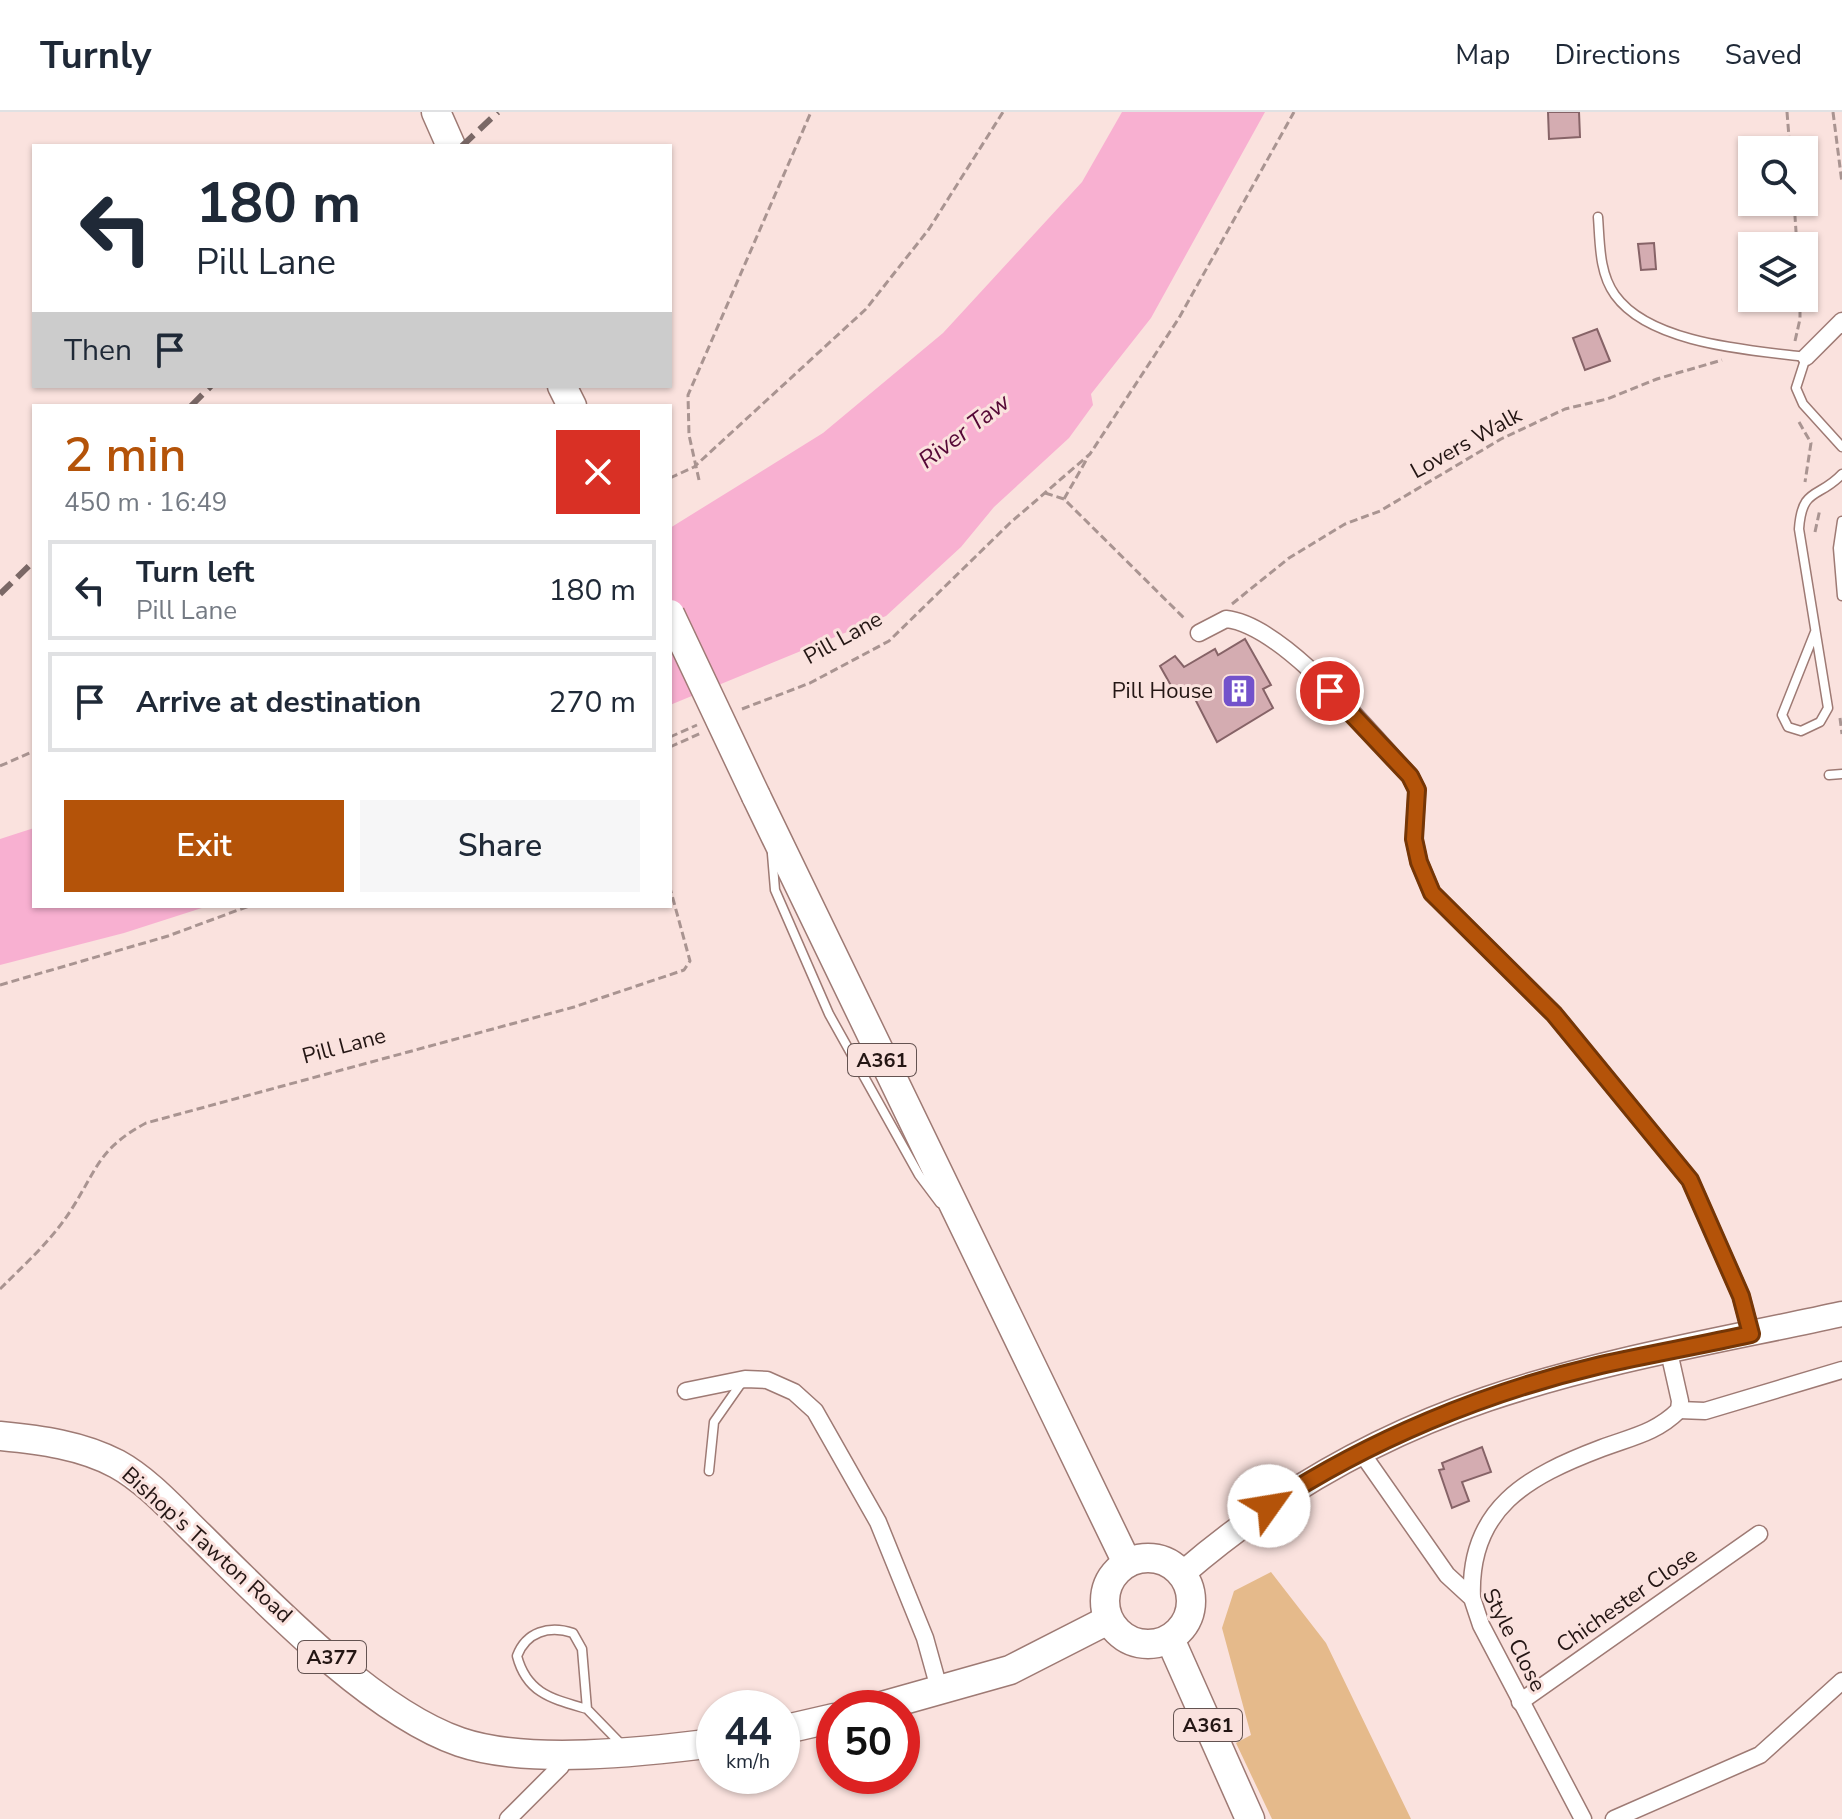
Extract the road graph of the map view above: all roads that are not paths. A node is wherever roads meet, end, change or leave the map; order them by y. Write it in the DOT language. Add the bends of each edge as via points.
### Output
graph roads {
  1 [pos="436,113"];
  2 [pos="450,144"];
  3 [pos="1598,217"];
  4 [pos="1842,321"];
  5 [pos="1799,356"];
  6 [pos="1842,447"];
  7 [pos="1842,474"];
  8 [pos="1842,521"];
  9 [pos="1842,596"];
  10 [pos="672,618"];
  11 [pos="1815,632"];
  12 [pos="1199,633"];
  13 [pos="1842,774"];
  14 [pos="1829,775"];
  15 [pos="1842,1314"];
  16 [pos="1751,1334"];
  17 [pos="1669,1352"];
  18 [pos="1842,1370"];
  19 [pos="745,1379"];
  20 [pos="686,1391"];
  21 [pos="1679,1410"];
  22 [pos="0,1436"];
  23 [pos="1361,1452"];
  24 [pos="709,1471"];
  25 [pos="1759,1534"];
  26 [pos="1127,1563"];
  27 [pos="1182,1574"];
  28 [pos="1472,1598"];
  29 [pos="1108,1620"];
  30 [pos="1170,1639"];
  31 [pos="1842,1681"];
  32 [pos="940,1692"];
  33 [pos="920,1697"];
  34 [pos="1520,1702"];
  35 [pos="587,1709"];
  36 [pos="696,1744"];
  37 [pos="627,1750"];
  38 [pos="562,1754"];
  39 [pos="508,1819"];
  40 [pos="1250,1819"];
  41 [pos="1583,1819"];
  42 [pos="1614,1819"];
  1 -- 2 [label="highway"];
  3 -- 5 [label="lane" via="1602,268 1615,295 1646,324 1754,351"];
  4 -- 5 [label="street"];
  5 -- 6 [label="lane" via="1796,388 1803,404"];
  7 -- 11 [label="lane" via="1811,493 1801,511 1799,529"];
  8 -- 9 [label="lane"];
  10 -- 26 [label="highway, A361, bridge"];
  11 -- 11 [label="lane" via="1828,708 1820,722 1801,731 1788,727 1782,715"];
  12 -- 16 [label="street" via="1226,619 1259,630 1297,659 1410,776 1417,790 1414,839 1432,893 1554,1014 1690,1180 1741,1296"];
  13 -- 14 [label="lane"];
  15 -- 16 [label="main road"];
  16 -- 17 [label="main road"];
  17 -- 21 [label="street"];
  17 -- 23 [label="main road" via="1601,1365 1486,1399"];
  18 -- 21 [label="street" via="1705,1411"];
  19 -- 20 [label="street"];
  19 -- 24 [label="lane" via="714,1422"];
  19 -- 32 [label="street" via="767,1380 794,1392 815,1411 878,1522 925,1638"];
  21 -- 28 [label="street" via="1652,1432 1547,1471 1518,1489 1484,1529 1473,1563"];
  22 -- 38 [label="highway, Bishop's Tawton Road / A377" via="81,1449 119,1465 401,1714 461,1743 502,1752"];
  23 -- 27 [label="main road" via="1233,1530"];
  23 -- 28 [label="street, Style Close" via="1447,1575"];
  25 -- 34 [label="street, Chichester Close"];
  26 -- 27 [label="highway" via="1150,1557"];
  26 -- 29 [label="highway" via="1109,1581"];
  27 -- 30 [label="highway" via="1192,1602 1182,1629"];
  28 -- 34 [label="street, Style Close"];
  29 -- 30 [label="highway" via="1128,1640 1157,1644"];
  29 -- 32 [label="highway" via="1010,1670"];
  30 -- 40 [label="highway, A361"];
  31 -- 42 [label="street" via="1760,1755"];
  32 -- 33 [label="highway"];
  34 -- 41 [label="street, Style Close"];
  35 -- 35 [label="lane" via="534,1690 517,1656 524,1641 541,1631 573,1633 582,1649"];
  35 -- 37 [label="lane"];
  36 -- 37 [label="highway, Bishop's Tawton Road / A377"];
  37 -- 38 [label="highway, Bishop's Tawton Road / A377"];
  38 -- 39 [label="street" via="561,1766"];
}
